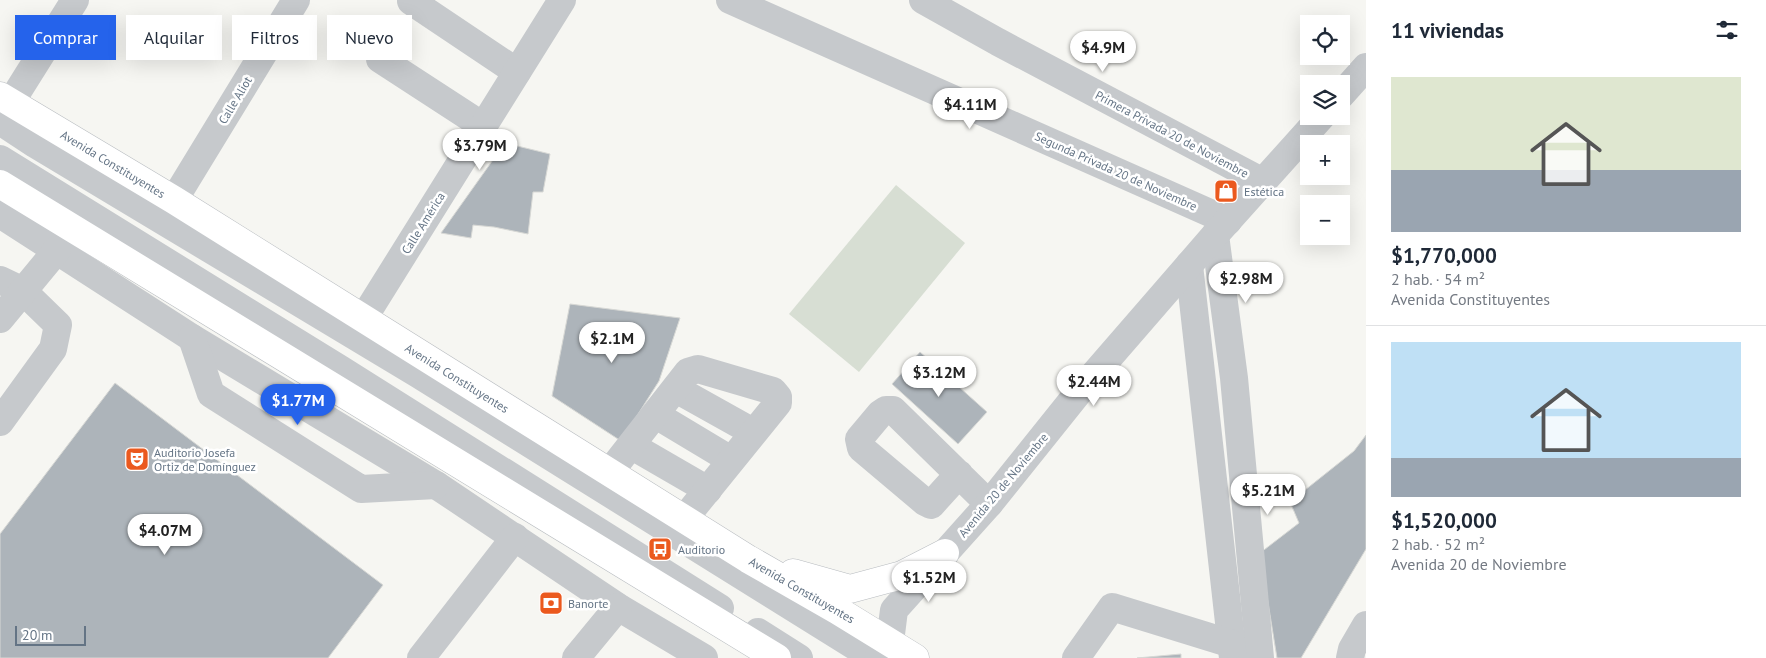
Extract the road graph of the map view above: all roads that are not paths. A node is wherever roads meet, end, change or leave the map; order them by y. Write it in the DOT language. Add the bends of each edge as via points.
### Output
graph roads {
  1 [pos="75,0"];
  2 [pos="296,0"];
  3 [pos="562,0"];
  4 [pos="730,0"];
  5 [pos="923,0"];
  6 [pos="411,1"];
  7 [pos="382,60"];
  8 [pos="1366,67"];
  9 [pos="517,72"];
  10 [pos="1350,85"];
  11 [pos="4,106"];
  12 [pos="1314,125"];
  13 [pos="483,126"];
  14 [pos="0,159"];
  15 [pos="1263,182"];
  16 [pos="0,184"];
  17 [pos="174,200"];
  18 [pos="0,214"];
  19 [pos="1221,228"];
  20 [pos="57,250"];
  21 [pos="1189,265"];
  22 [pos="11,285"];
  23 [pos="0,319"];
  24 [pos="363,319"];
  25 [pos="192,338"];
  26 [pos="676,388"];
  27 [pos="656,415"];
  28 [pos="0,422"];
  29 [pos="754,432"];
  30 [pos="632,446"];
  31 [pos="731,460"];
  32 [pos="609,473"];
  33 [pos="960,474"];
  34 [pos="436,485"];
  35 [pos="708,490"];
  36 [pos="989,504"];
  37 [pos="684,519"];
  38 [pos="514,537"];
  39 [pos="945,553"];
  40 [pos="748,559"];
  41 [pos="618,607"];
  42 [pos="1366,625"];
  43 [pos="1233,651"];
  44 [pos="881,653"];
  45 [pos="1347,655"];
  46 [pos="421,658"];
  47 [pos="576,658"];
  48 [pos="704,658"];
  49 [pos="777,658"];
  50 [pos="799,658"];
  51 [pos="915,658"];
  52 [pos="1076,658"];
  53 [pos="1260,658"];
  1 -- 11 [label="street"];
  2 -- 17 [label="street, Calle Aliot"];
  3 -- 9 [label="street, Calle América"];
  4 -- 19 [label="street, Segunda Privada 20 de Noviembre"];
  5 -- 15 [label="street, Primera Privada 20 de Noviembre"];
  6 -- 9 [label="street"];
  7 -- 13 [label="street"];
  8 -- 10 [label="street"];
  9 -- 13 [label="street, Calle América"];
  11 -- 17 [label="main road, Avenida Constituyentes"];
  11 -- 44 [label="street" via="35,144"];
  12 -- 15 [label="street, Avenida 20 de Noviembre"];
  13 -- 24 [label="street, Calle América"];
  14 -- 50 [label="street"];
  15 -- 19 [label="street, Avenida 20 de Noviembre"];
  16 -- 49 [label="main road"];
  17 -- 24 [label="main road, Avenida Constituyentes"];
  18 -- 20 [label="street"];
  19 -- 21 [label="street, Avenida 20 de Noviembre"];
  19 -- 53 [label="street"];
  20 -- 22 [label="street"];
  20 -- 25 [label="street"];
  21 -- 36 [label="street, Avenida 20 de Noviembre" via="1078,393"];
  21 -- 43 [label="street"];
  22 -- 23 [label="street"];
  22 -- 28 [label="street" via="58,325 53,349"];
  24 -- 32 [label="main road, Avenida Constituyentes"];
  25 -- 34 [label="street"];
  25 -- 34 [label="street" via="211,394 361,489"];
  26 -- 27 [label="street"];
  26 -- 29 [label="street"];
  26 -- 29 [label="street" via="688,372 698,369 773,391 778,403"];
  27 -- 30 [label="street"];
  27 -- 31 [label="street"];
  29 -- 31 [label="street"];
  30 -- 32 [label="street"];
  30 -- 35 [label="street"];
  31 -- 35 [label="street"];
  32 -- 37 [label="main road, Avenida Constituyentes"];
  33 -- 36 [label="street"];
  34 -- 38 [label="street"];
  35 -- 37 [label="street"];
  36 -- 39 [label="street, Avenida 20 de Noviembre"];
  37 -- 40 [label="main road, Avenida Constituyentes"];
  38 -- 41 [label="street"];
  38 -- 46 [label="street"];
  39 -- 40 [label="main road" via="902,575 850,590"];
  39 -- 44 [label="street, Avenida 20 de Noviembre" via="894,610"];
  40 -- 44 [label="main road, Avenida Constituyentes"];
  41 -- 47 [label="street"];
  41 -- 48 [label="street"];
  42 -- 45 [label="street"];
  43 -- 52 [label="street" via="1112,607"];
  44 -- 51 [label="main road, Avenida Constituyentes"];
}
